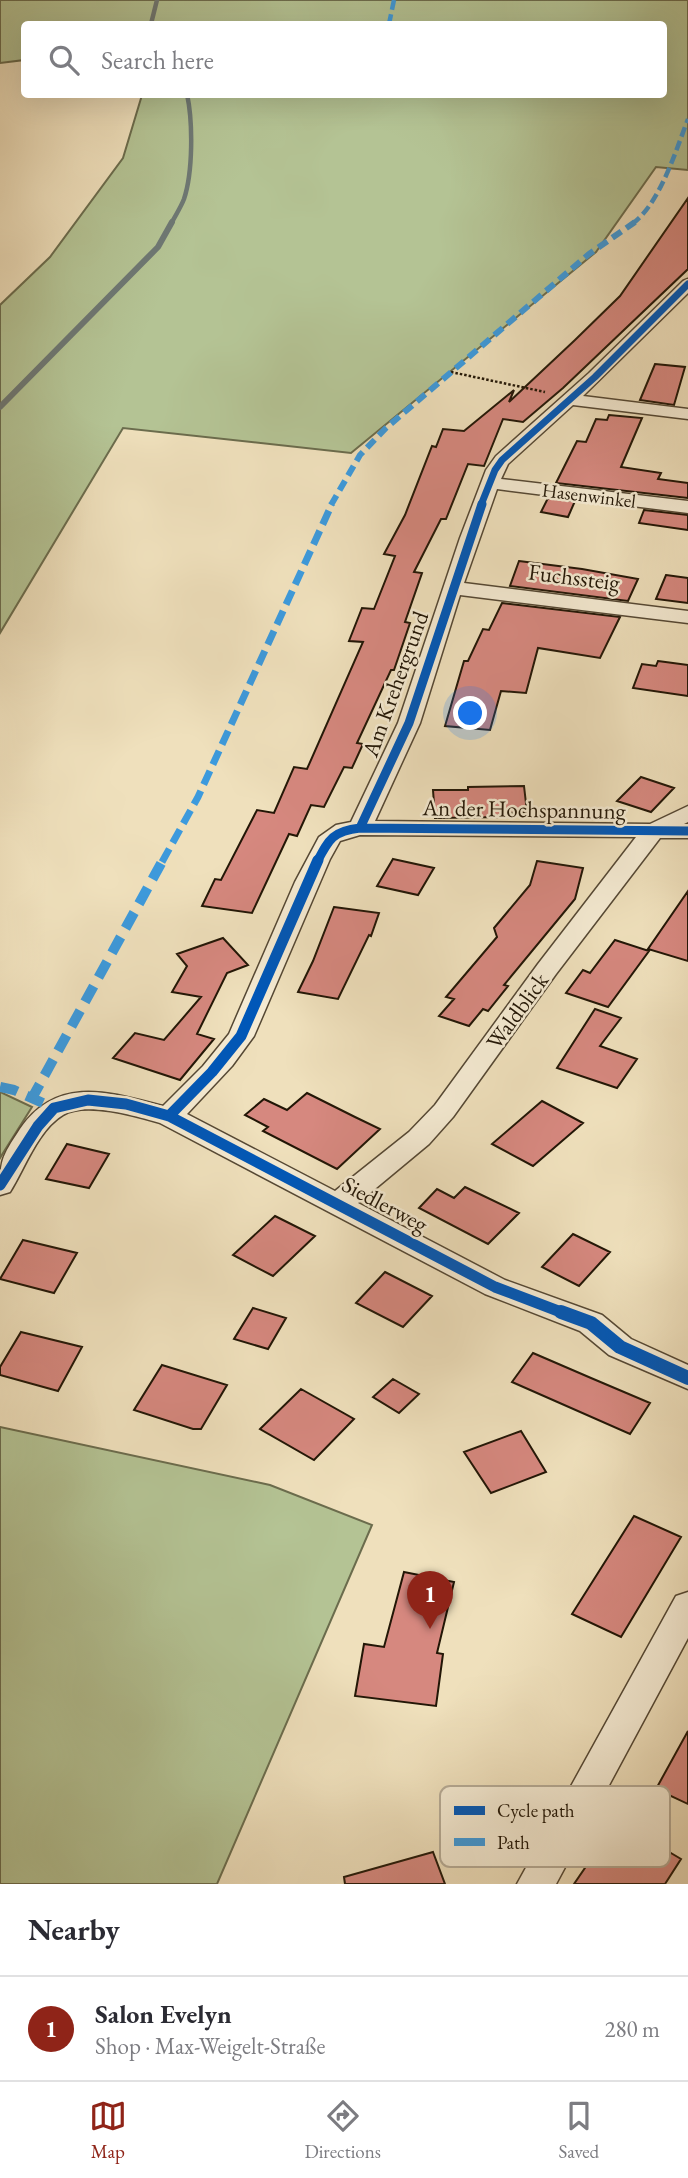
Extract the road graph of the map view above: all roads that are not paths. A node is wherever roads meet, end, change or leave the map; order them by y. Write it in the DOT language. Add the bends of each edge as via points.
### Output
graph roads {
  1 [pos="688,284"];
  2 [pos="572,399"];
  3 [pos="688,414"];
  4 [pos="491,483"];
  5 [pos="688,507"];
  6 [pos="454,588"];
  7 [pos="688,617"];
  8 [pos="688,814"];
  9 [pos="360,828"];
  10 [pos="653,831"];
  11 [pos="688,831"];
  12 [pos="169,1116"];
  13 [pos="0,1185"];
  14 [pos="339,1203"];
  15 [pos="688,1378"];
  16 [pos="688,1606"];
  17 [pos="590,1786"];
  18 [pos="545,1867"];
  19 [pos="536,1884"];
  1 -- 2 [label="street, Am Krehergrund"];
  2 -- 3 [label="street"];
  2 -- 4 [label="street, Am Krehergrund" via="502,460"];
  4 -- 5 [label="street, Hasenwinkel"];
  4 -- 6 [label="street, Am Krehergrund"];
  6 -- 7 [label="street, Fuchssteig"];
  6 -- 9 [label="street, Am Krehergrund" via="409,723"];
  8 -- 10 [label="street, Waldblick"];
  9 -- 10 [label="street, An der Hochspannung"];
  9 -- 12 [label="street" via="331,837 247,1024 212,1072"];
  10 -- 11 [label="street, An der Hochspannung"];
  10 -- 14 [label="street, Waldblick" via="444,1111 419,1138"];
  12 -- 13 [label="street, Siedlerweg" via="88,1100 54,1108"];
  12 -- 14 [label="street, Siedlerweg"];
  14 -- 15 [label="street, Siedlerweg" via="495,1287 590,1323 620,1347"];
  16 -- 17 [label="street"];
  18 -- 19 [label="street"];
}
